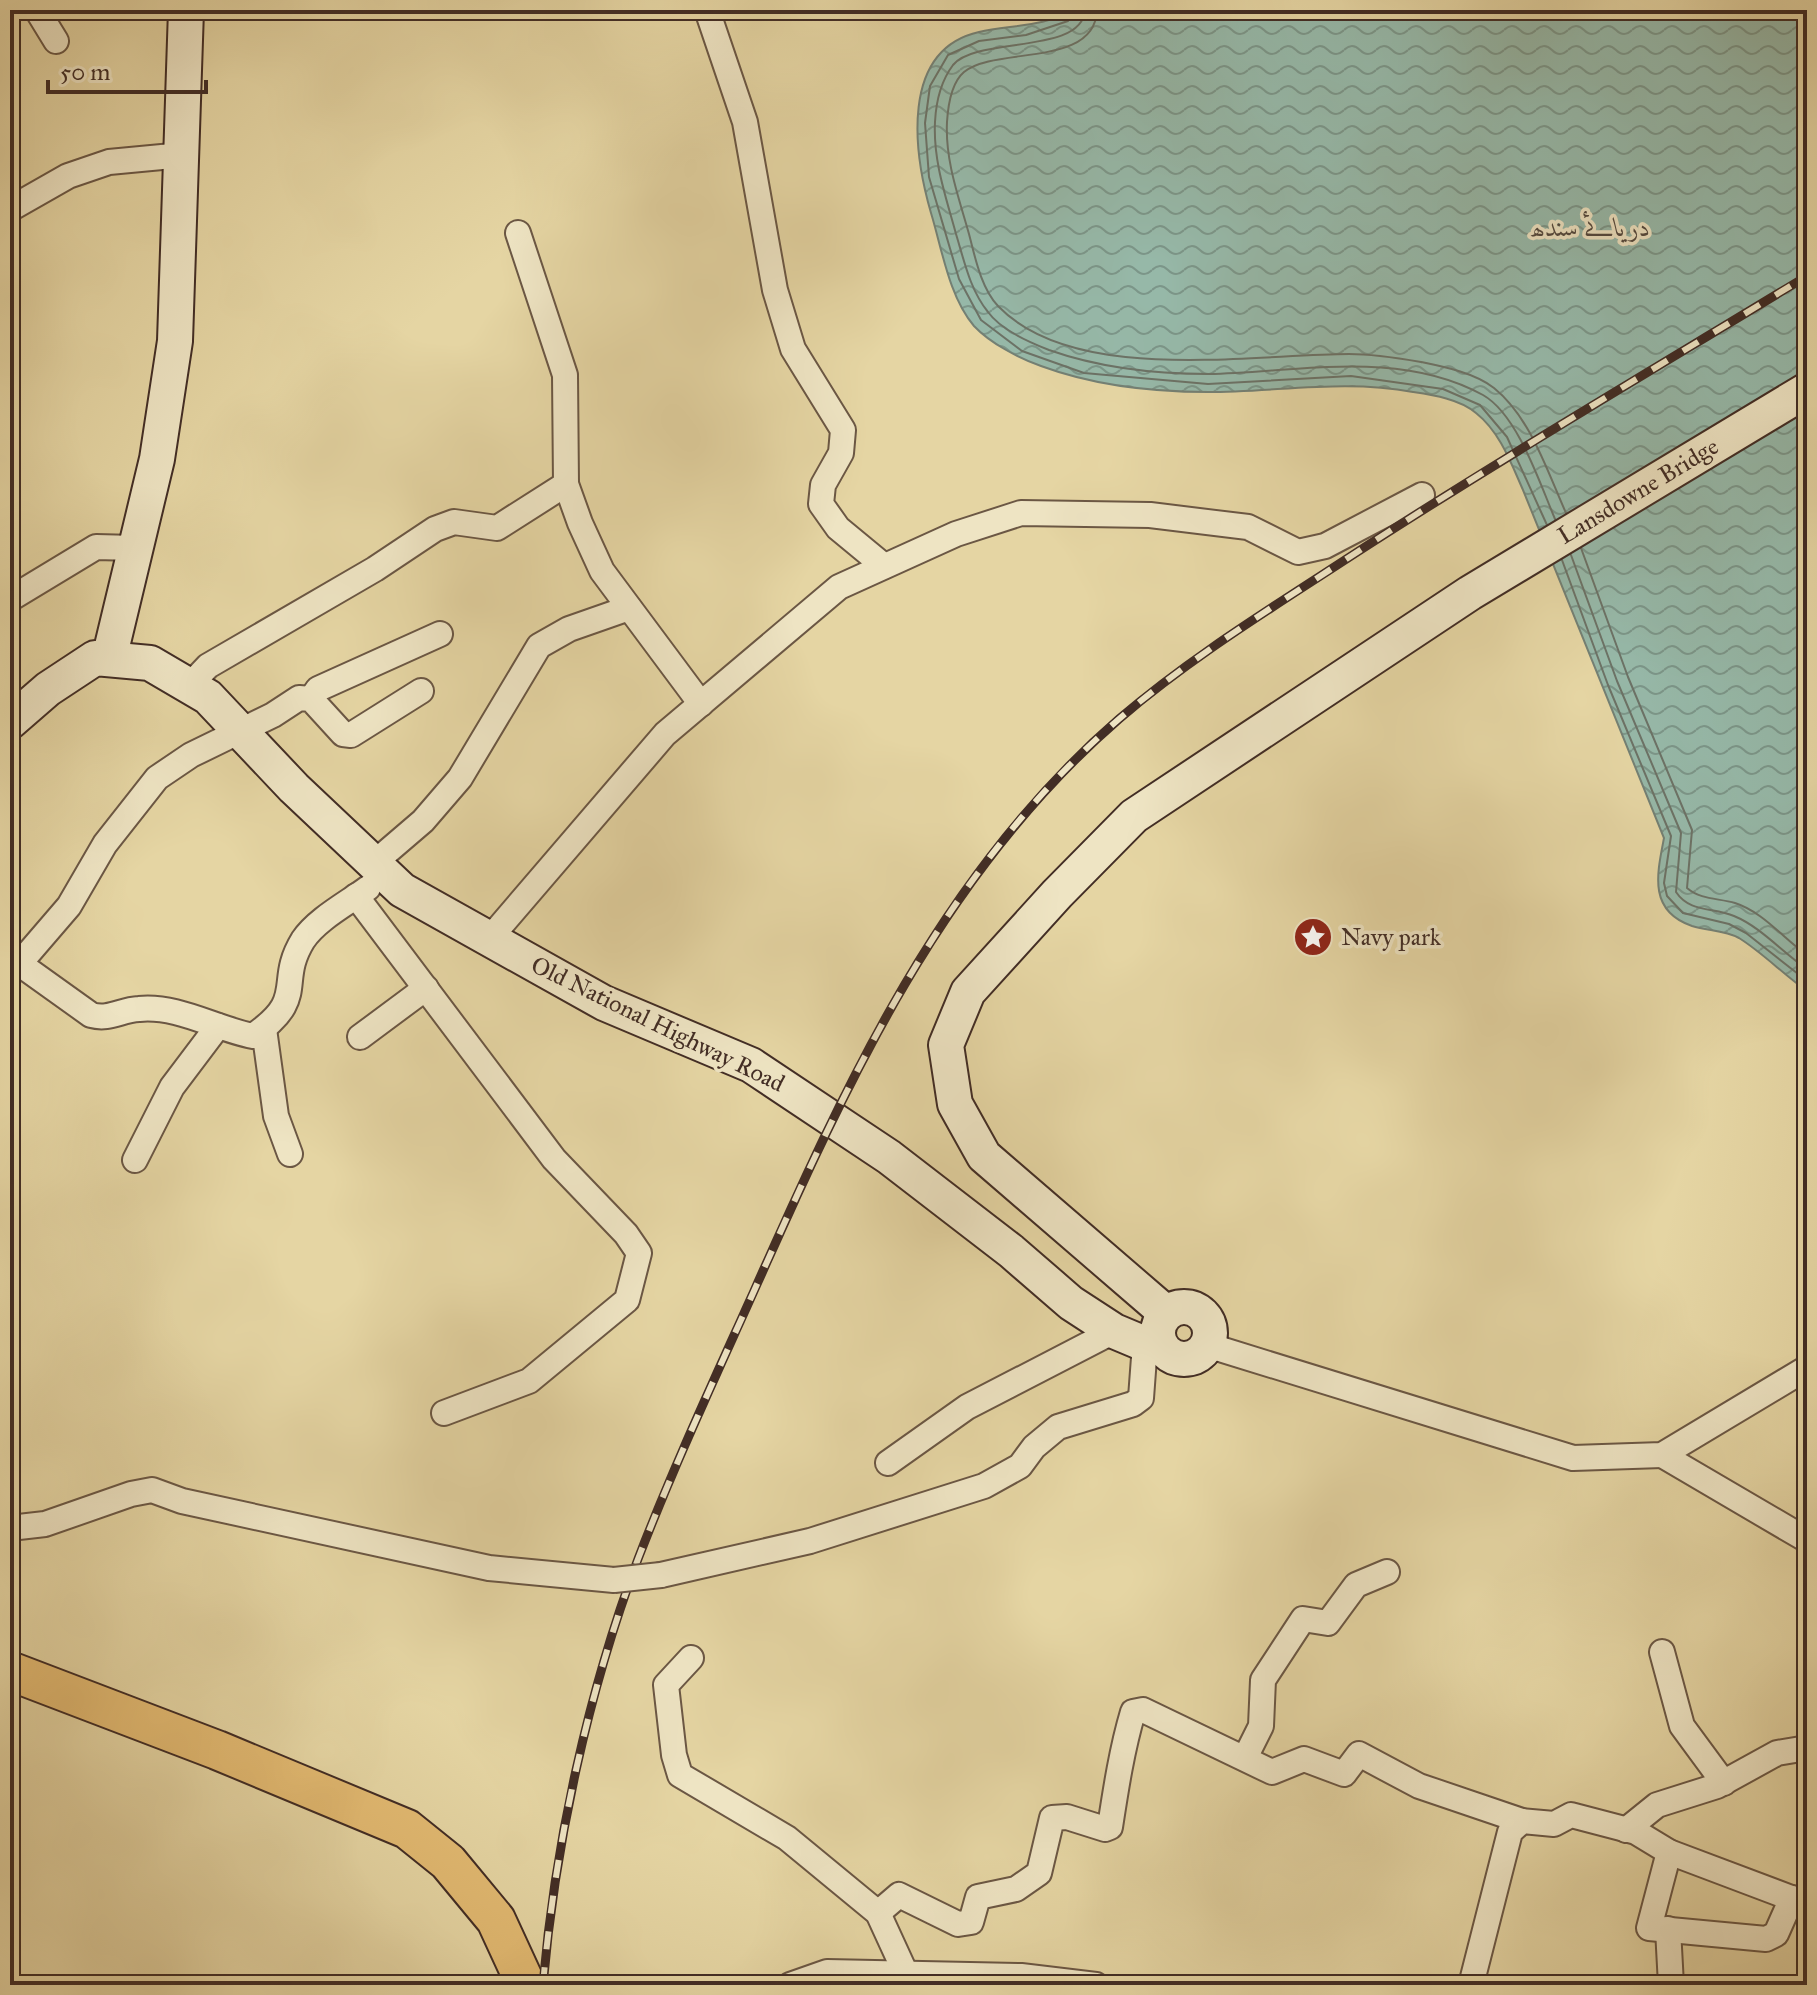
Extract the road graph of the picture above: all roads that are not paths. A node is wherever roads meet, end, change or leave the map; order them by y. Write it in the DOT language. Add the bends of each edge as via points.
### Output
graph roads {
  1 [pos="37,10"];
  2 [pos="186,10"];
  3 [pos="707,10"];
  4 [pos="56,41"];
  5 [pos="183,155"];
  6 [pos="10,209"];
  7 [pos="518,233"];
  8 [pos="1807,390"];
  9 [pos="566,484"];
  10 [pos="1422,495"];
  11 [pos="135,548"];
  12 [pos="884,566"];
  13 [pos="10,599"];
  14 [pos="629,608"];
  15 [pos="440,634"];
  16 [pos="109,659"];
  17 [pos="189,686"];
  18 [pos="421,691"];
  19 [pos="311,699"];
  20 [pos="701,704"];
  21 [pos="10,722"];
  22 [pos="239,730"];
  23 [pos="380,869"];
  24 [pos="356,896"];
  25 [pos="490,938"];
  26 [pos="15,960"];
  27 [pos="426,988"];
  28 [pos="218,1026"];
  29 [pos="264,1029"];
  30 [pos="360,1037"];
  31 [pos="290,1154"];
  32 [pos="135,1160"];
  33 [pos="1114,1331"];
  34 [pos="1157,1333"];
  35 [pos="1207,1345"];
  36 [pos="1807,1368"];
  37 [pos="444,1413"];
  38 [pos="1662,1455"];
  39 [pos="888,1463"];
  40 [pos="10,1528"];
  41 [pos="1807,1540"];
  42 [pos="1387,1572"];
  43 [pos="1662,1652"];
  44 [pos="691,1658"];
  45 [pos="10,1671"];
  46 [pos="10,1690"];
  47 [pos="1807,1748"];
  48 [pos="1245,1758"];
  49 [pos="1724,1783"];
  50 [pos="1522,1821"];
  51 [pos="1626,1830"];
  52 [pos="1669,1852"];
  53 [pos="1799,1901"];
  54 [pos="878,1913"];
  55 [pos="1668,1929"];
  56 [pos="906,1974"];
  57 [pos="506,1985"];
  58 [pos="526,1985"];
  59 [pos="790,1985"];
  60 [pos="1096,1985"];
  61 [pos="1471,1985"];
  62 [pos="1671,1985"];
  1 -- 4 [label="street"];
  2 -- 5 [label="main road"];
  3 -- 12 [label="street" via="745,122 775,290 793,349 843,430 841,453 823,485 821,504 838,528"];
  5 -- 6 [label="street" via="109,162 68,176"];
  5 -- 11 [label="main road" via="175,341 157,459"];
  7 -- 9 [label="street" via="565,375"];
  8 -- 34 [label="main road, Lansdowne Bridge" via="1470,593 1134,816 968,992 946,1045 955,1104 984,1156"];
  9 -- 14 [label="street" via="602,571"];
  9 -- 17 [label="street" via="497,528 454,522 435,529 208,666"];
  10 -- 12 [label="street" via="1311,550 1292,550 1248,527 1150,515 1021,513"];
  11 -- 13 [label="street" via="96,547"];
  11 -- 16 [label="main road"];
  12 -- 20 [label="street" via="839,587"];
  14 -- 20 [label="street"];
  14 -- 23 [label="street" via="539,646 460,778"];
  15 -- 19 [label="street" via="318,689"];
  16 -- 17 [label="main road, Old National Highway Road" via="150,663"];
  16 -- 21 [label="main road, Old National Highway Road" via="95,658"];
  17 -- 22 [label="main road, Old National Highway Road" via="208,697"];
  18 -- 19 [label="street" via="351,735 332,725"];
  19 -- 22 [label="street" via="299,698"];
  20 -- 25 [label="street" via="665,734"];
  22 -- 23 [label="main road, Old National Highway Road"];
  22 -- 26 [label="street" via="157,778 105,844 69,906"];
  23 -- 24 [label="street"];
  23 -- 25 [label="main road, Old National Highway Road" via="402,890"];
  24 -- 27 [label="street"];
  24 -- 29 [label="street" via="305,937 292,963 285,1009"];
  25 -- 33 [label="main road, Old National Highway Road" via="604,1003 763,1072 889,1157 1071,1303"];
  26 -- 28 [label="street" via="91,1015 105,1018 138,1009 182,1014"];
  27 -- 30 [label="street"];
  27 -- 37 [label="street" via="554,1159 639,1253 627,1300 529,1381"];
  28 -- 29 [label="street" via="253,1036"];
  28 -- 32 [label="street" via="172,1087"];
  29 -- 31 [label="street" via="276,1116"];
  33 -- 34 [label="main road, Old National Highway Road"];
  33 -- 39 [label="street" via="967,1407"];
  34 -- 35 [label="main road" via="1170,1355 1195,1357"];
  34 -- 40 [label="street, bridge" via="1141,1398 1058,1427 1020,1466 984,1486 810,1541 661,1575 614,1580 489,1568 152,1490 45,1524"];
  35 -- 38 [label="street" via="1573,1458"];
  36 -- 38 [label="street"];
  38 -- 41 [label="street"];
  42 -- 48 [label="street" via="1356,1585 1328,1623 1303,1619 1263,1680 1261,1726"];
  43 -- 49 [label="street" via="1682,1726"];
  44 -- 54 [label="street" via="666,1685 680,1775 787,1838"];
  45 -- 58 [label="main road" via="407,1829 448,1862 496,1920"];
  46 -- 57 [label="main road" via="398,1844 436,1875 481,1929"];
  47 -- 49 [label="street" via="1777,1753"];
  48 -- 50 [label="street" via="1272,1772 1304,1759 1344,1774 1359,1754 1419,1786"];
  48 -- 54 [label="street" via="1143,1710 1133,1712 1110,1827 1052,1818 1039,1873 1016,1889 978,1897 971,1922 958,1924 899,1895"];
  49 -- 51 [label="street" via="1657,1805"];
  50 -- 51 [label="street" via="1554,1824 1571,1815"];
  50 -- 61 [label="street" via="1510,1832"];
  51 -- 52 [label="street"];
  52 -- 53 [label="street"];
  52 -- 55 [label="street" via="1649,1928"];
  53 -- 55 [label="street" via="1776,1934 1766,1939"];
  54 -- 56 [label="street"];
  55 -- 62 [label="street"];
  56 -- 59 [label="street" via="827,1972"];
  56 -- 60 [label="street" via="1021,1976"];
}
